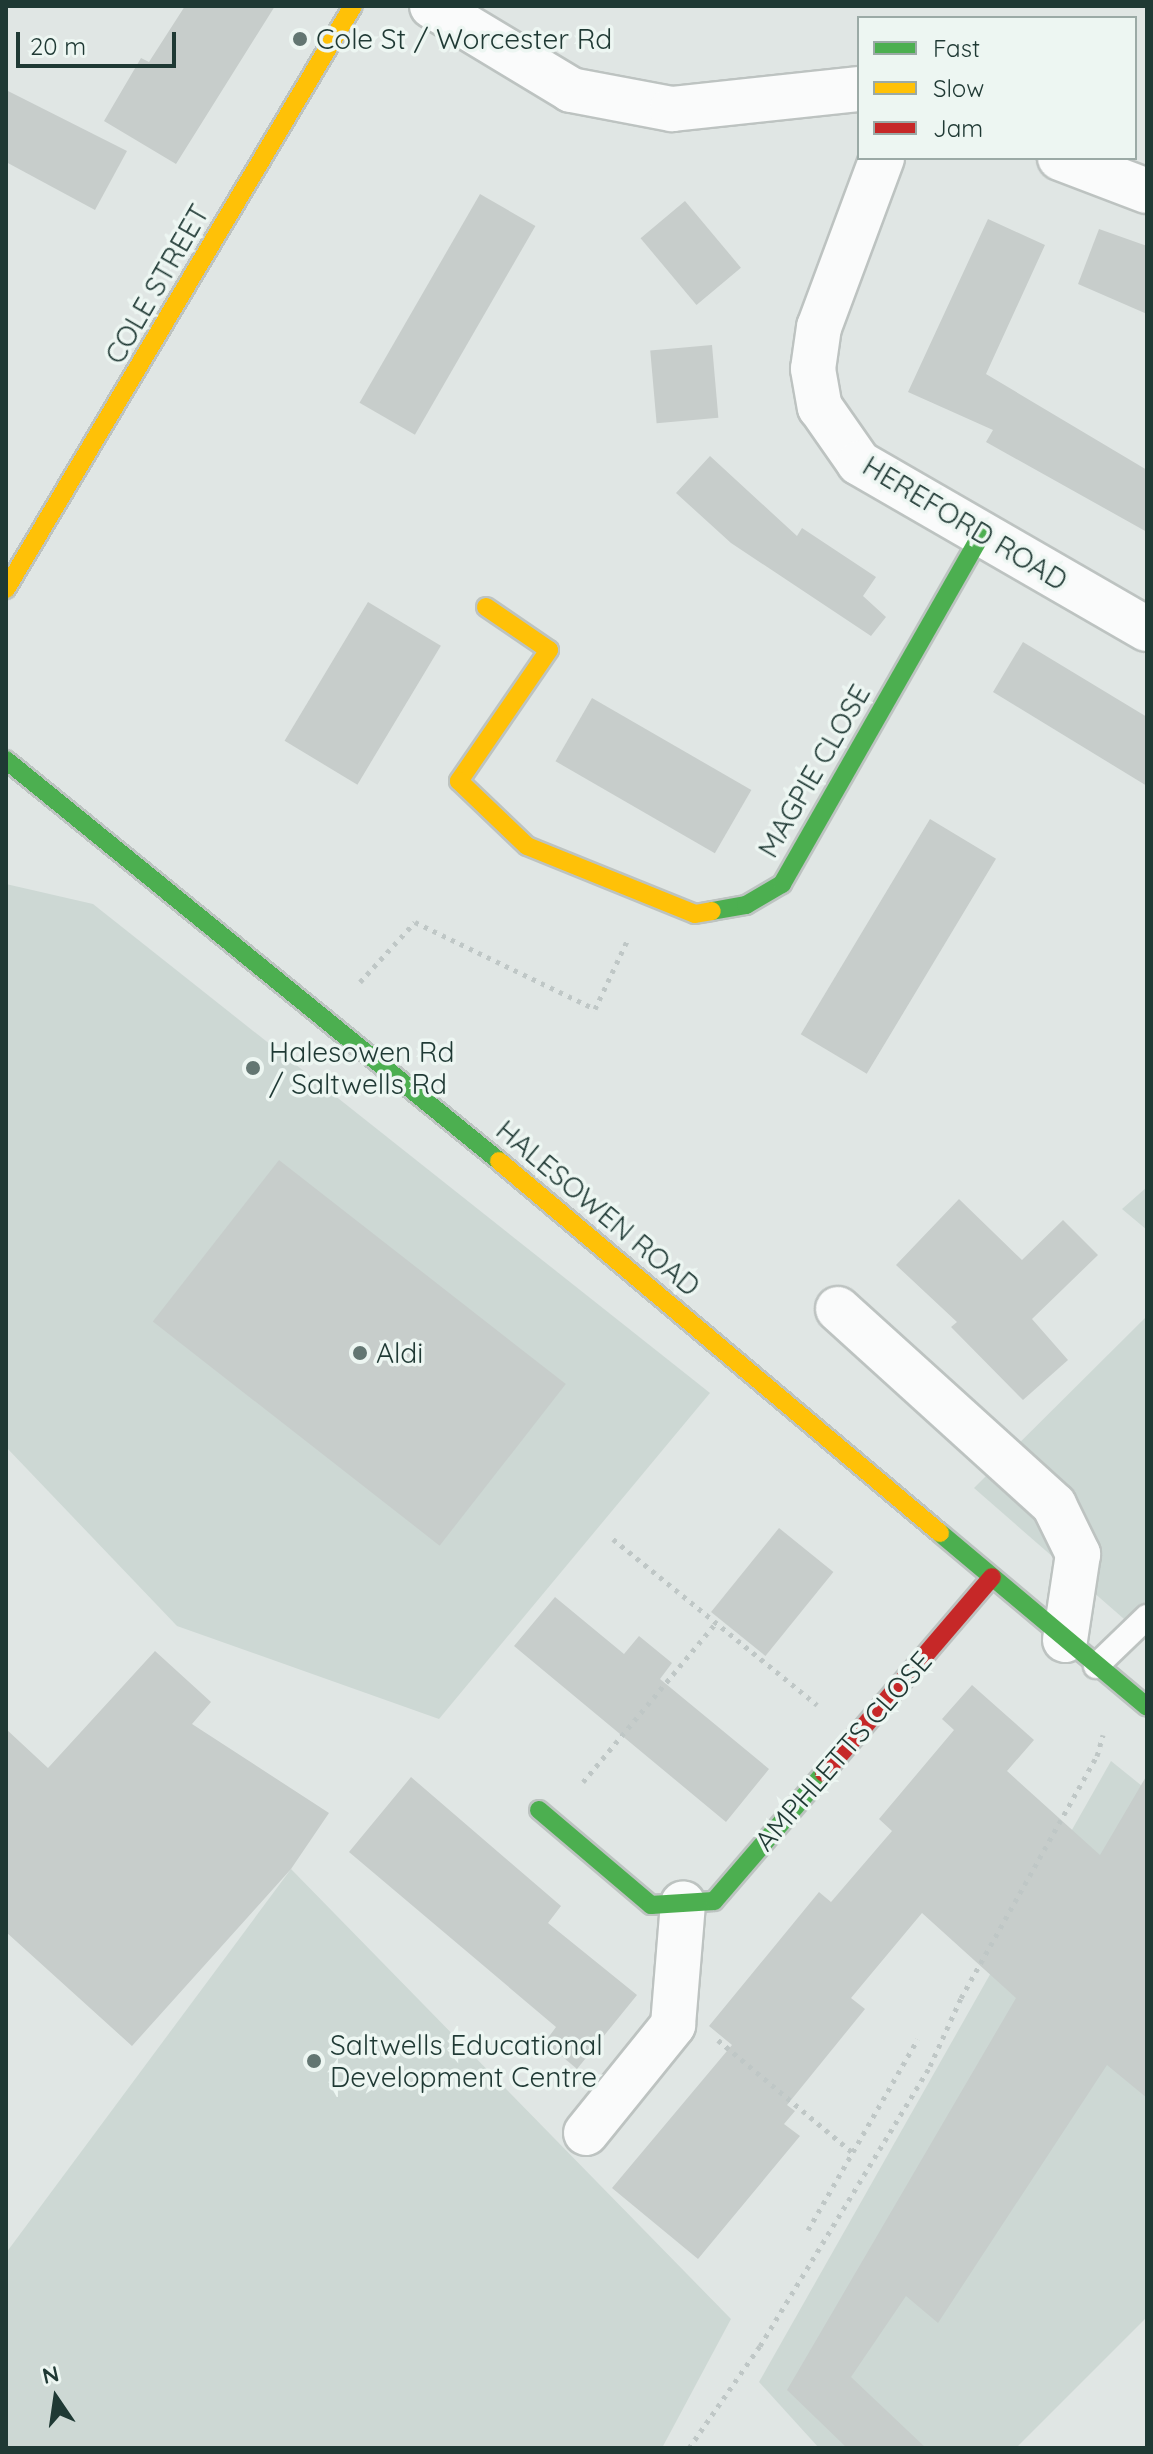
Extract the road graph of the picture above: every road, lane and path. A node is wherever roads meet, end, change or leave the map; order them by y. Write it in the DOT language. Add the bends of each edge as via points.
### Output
graph roads {
  1 [pos="353,6"];
  2 [pos="432,6"];
  3 [pos="857,89"];
  4 [pos="881,160"];
  5 [pos="1065,160"];
  6 [pos="1147,191"];
  7 [pos="980,537"];
  8 [pos="6,589"];
  9 [pos="486,607"];
  10 [pos="1147,629"];
  11 [pos="6,760"];
  12 [pos="649,895"];
  13 [pos="326,1018"];
  14 [pos="838,1309"];
  15 [pos="613,1539"];
  16 [pos="992,1577"];
  17 [pos="1147,1617"];
  18 [pos="716,1623"];
  19 [pos="1080,1653"];
  20 [pos="1118,1684"];
  21 [pos="1147,1707"];
  22 [pos="855,1737"];
  23 [pos="545,1815"];
  24 [pos="683,1903"];
  25 [pos="674,2004"];
  26 [pos="918,2039"];
  27 [pos="586,2133"];
  28 [pos="852,2152"];
  29 [pos="808,2230"];
  30 [pos="689,2448"];
  1 -- 8 [label="street, COLE STREET"];
  2 -- 3 [label="street" via="571,90 672,109"];
  4 -- 7 [label="street, HEREFORD ROAD" via="819,327 813,369 820,407 859,463"];
  5 -- 6 [label="street"];
  7 -- 10 [label="street, HEREFORD ROAD"];
  7 -- 12 [label="street, MAGPIE CLOSE" via="782,884 746,905 695,914"];
  9 -- 12 [label="street, MAGPIE CLOSE" via="549,650 459,781 527,846"];
  11 -- 13 [label="street, HALESOWEN ROAD"];
  12 -- 13 [label="path" via="595,1009 415,922"];
  13 -- 16 [label="street, HALESOWEN ROAD"];
  14 -- 19 [label="street" via="1054,1505 1078,1554"];
  15 -- 18 [label="path"];
  16 -- 19 [label="street, HALESOWEN ROAD"];
  16 -- 22 [label="street, AMPHLETTS CLOSE"];
  17 -- 19 [label="lane"];
  18 -- 22 [label="path"];
  18 -- 23 [label="path"];
  19 -- 20 [label="street, HALESOWEN ROAD"];
  20 -- 21 [label="street, HALESOWEN ROAD"];
  20 -- 30 [label="path" via="1097,1756 961,1998 930,2066 760,2346"];
  22 -- 24 [label="street, AMPHLETTS CLOSE" via="714,1901"];
  23 -- 24 [label="street, AMPHLETTS CLOSE" via="651,1905"];
  24 -- 25 [label="street"];
  25 -- 27 [label="street" via="673,2025"];
  25 -- 28 [label="path"];
  26 -- 28 [label="path"];
  28 -- 29 [label="path"];
}
